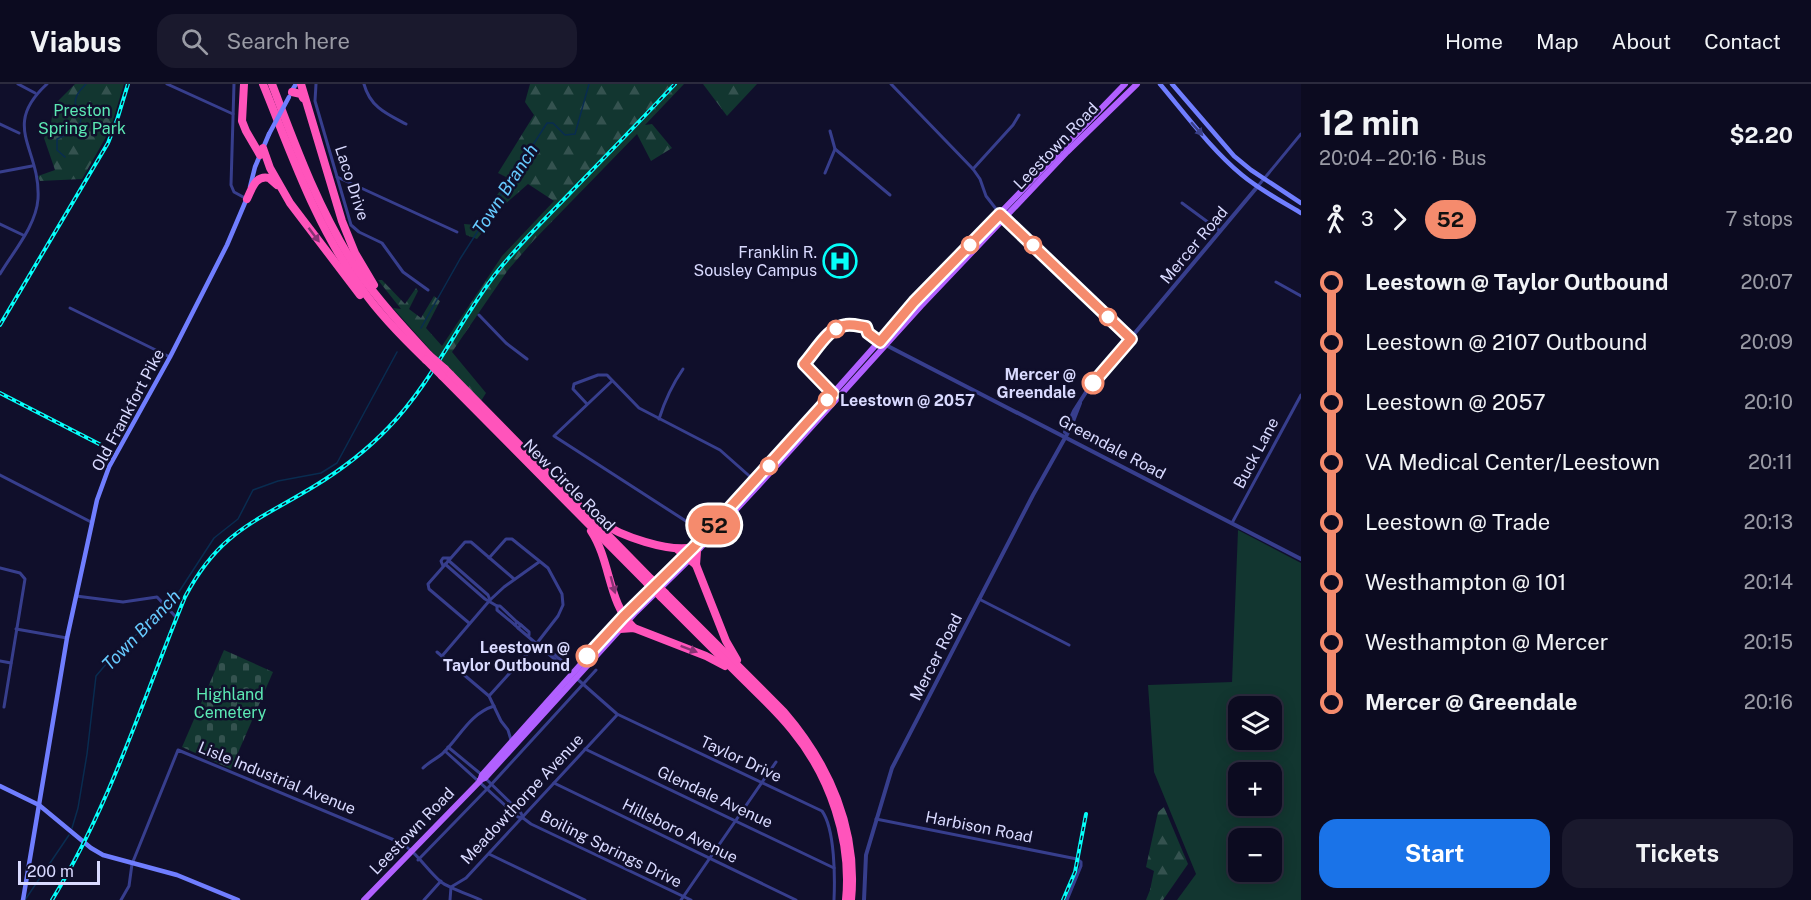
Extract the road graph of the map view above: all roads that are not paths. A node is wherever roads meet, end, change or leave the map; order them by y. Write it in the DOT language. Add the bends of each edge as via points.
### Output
graph roads {
  1 [pos="18,84"];
  2 [pos="47,84"];
  3 [pos="167,84"];
  4 [pos="234,84"];
  5 [pos="244,84"];
  6 [pos="263,84"];
  7 [pos="272,84"];
  8 [pos="301,84"];
  9 [pos="316,84"];
  10 [pos="364,84"];
  11 [pos="892,84"];
  12 [pos="1125,84"];
  13 [pos="1137,84"];
  14 [pos="1160,84"];
  15 [pos="1172,84"];
  16 [pos="291,90"];
  17 [pos="34,93"];
  18 [pos="306,102"];
  19 [pos="24,105"];
  20 [pos="233,114"];
  21 [pos="1019,115"];
  22 [pos="0,124"];
  23 [pos="406,124"];
  24 [pos="18,127"];
  25 [pos="830,131"];
  26 [pos="19,134"];
  27 [pos="1301,134"];
  28 [pos="262,149"];
  29 [pos="836,149"];
  30 [pos="32,166"];
  31 [pos="973,169"];
  32 [pos="0,172"];
  33 [pos="825,173"];
  34 [pos="337,177"];
  35 [pos="1264,179"];
  36 [pos="1258,186"];
  37 [pos="280,187"];
  38 [pos="890,195"];
  39 [pos="247,199"];
  40 [pos="1182,203"];
  41 [pos="1301,203"];
  42 [pos="1301,213"];
  43 [pos="1002,216"];
  44 [pos="0,224"];
  45 [pos="1220,231"];
  46 [pos="457,232"];
  47 [pos="23,235"];
  48 [pos="0,273"];
  49 [pos="1276,282"];
  50 [pos="428,290"];
  51 [pos="1301,296"];
  52 [pos="384,306"];
  53 [pos="70,308"];
  54 [pos="479,315"];
  55 [pos="385,318"];
  56 [pos="1131,339"];
  57 [pos="883,343"];
  58 [pos="170,357"];
  59 [pos="428,357"];
  60 [pos="527,359"];
  61 [pos="683,369"];
  62 [pos="443,373"];
  63 [pos="612,381"];
  64 [pos="1301,395"];
  65 [pos="587,404"];
  66 [pos="660,420"];
  67 [pos="1064,436"];
  68 [pos="0,476"];
  69 [pos="756,483"];
  70 [pos="583,509"];
  71 [pos="726,516"];
  72 [pos="584,520"];
  73 [pos="91,522"];
  74 [pos="1232,523"];
  75 [pos="677,549"];
  76 [pos="696,549"];
  77 [pos="688,557"];
  78 [pos="489,558"];
  79 [pos="449,559"];
  80 [pos="1301,559"];
  81 [pos="540,561"];
  82 [pos="444,565"];
  83 [pos="696,565"];
  84 [pos="0,568"];
  85 [pos="514,579"];
  86 [pos="649,581"];
  87 [pos="76,596"];
  88 [pos="979,599"];
  89 [pos="490,600"];
  90 [pos="175,615"];
  91 [pos="622,622"];
  92 [pos="469,623"];
  93 [pos="16,629"];
  94 [pos="67,638"];
  95 [pos="537,643"];
  96 [pos="1069,645"];
  97 [pos="437,652"];
  98 [pos="442,656"];
  99 [pos="0,661"];
  100 [pos="11,663"];
  101 [pos="596,670"];
  102 [pos="573,675"];
  103 [pos="583,685"];
  104 [pos="755,687"];
  105 [pos="489,696"];
  106 [pos="494,706"];
  107 [pos="4,707"];
  108 [pos="617,714"];
  109 [pos="522,729"];
  110 [pos="508,730"];
  111 [pos="510,744"];
  112 [pos="447,749"];
  113 [pos="585,749"];
  114 [pos="776,762"];
  115 [pos="423,768"];
  116 [pos="482,778"];
  117 [pos="554,783"];
  118 [pos="762,783"];
  119 [pos="491,784"];
  120 [pos="0,786"];
  121 [pos="488,788"];
  122 [pos="39,805"];
  123 [pos="523,818"];
  124 [pos="876,819"];
  125 [pos="737,821"];
  126 [pos="412,852"];
  127 [pos="489,854"];
  128 [pos="710,859"];
  129 [pos="418,860"];
  130 [pos="132,864"];
  131 [pos="834,868"];
  132 [pos="441,881"];
  133 [pos="452,886"];
  134 [pos="23,897"];
  135 [pos="683,898"];
  136 [pos="121,900"];
  137 [pos="237,900"];
  138 [pos="364,900"];
  139 [pos="424,900"];
  140 [pos="450,900"];
  141 [pos="481,900"];
  142 [pos="585,900"];
  143 [pos="691,900"];
  144 [pos="795,900"];
  145 [pos="834,900"];
  146 [pos="846,900"];
  147 [pos="852,900"];
  148 [pos="864,900"];
  149 [pos="1067,900"];
  1 -- 17 [label="street"];
  2 -- 17 [label="street"];
  3 -- 20 [label="street"];
  4 -- 20 [label="street"];
  5 -- 28 [label="highway" via="241,119 252,141"];
  6 -- 55 [label="highway, New Circle Road" via="326,233"];
  7 -- 52 [label="highway, New Circle Road" via="330,224"];
  8 -- 18 [label="highway"];
  9 -- 34 [label="street, Laco Drive" via="315,101"];
  10 -- 23 [label="street" via="374,105"];
  11 -- 31 [label="street"];
  12 -- 43 [label="main road, Leestown Road"];
  13 -- 43 [label="main road, Leestown Road"];
  14 -- 36 [label="main road, one-way" via="1213,146"];
  15 -- 35 [label="main road" via="1221,144"];
  16 -- 18 [label="highway" via="301,94"];
  16 -- 28 [label="main road, Old Frankfort Pike, bridge"];
  17 -- 19 [label="street"];
  18 -- 52 [label="highway" via="347,234"];
  20 -- 39 [label="street" via="231,185 234,192"];
  21 -- 31 [label="street"];
  22 -- 26 [label="street"];
  24 -- 26 [label="street"];
  25 -- 29 [label="street"];
  26 -- 30 [label="street"];
  27 -- 35 [label="street"];
  28 -- 37 [label="highway"];
  28 -- 39 [label="main road, Old Frankfort Pike"];
  29 -- 33 [label="street"];
  29 -- 38 [label="street"];
  30 -- 32 [label="street"];
  30 -- 47 [label="street" via="38,201"];
  31 -- 43 [label="street" via="990,203"];
  34 -- 46 [label="street"];
  34 -- 50 [label="street, Laco Drive" via="353,228 382,243 403,272"];
  35 -- 36 [label="street"];
  35 -- 41 [label="main road"];
  36 -- 42 [label="main road"];
  36 -- 45 [label="street, Mercer Road"];
  37 -- 39 [label="highway" via="263,177 256,181"];
  37 -- 55 [label="highway, one-way" via="346,278"];
  39 -- 58 [label="main road, Old Frankfort Pike"];
  40 -- 45 [label="street"];
  43 -- 56 [label="street"];
  43 -- 57 [label="main road, Leestown Road"];
  44 -- 47 [label="street"];
  45 -- 56 [label="street, Mercer Road"];
  47 -- 48 [label="street"];
  49 -- 51 [label="street"];
  52 -- 59 [label="highway, New Circle Road"];
  53 -- 58 [label="street"];
  54 -- 60 [label="street"];
  55 -- 59 [label="highway, New Circle Road"];
  56 -- 67 [label="street, Mercer Road" via="1088,389"];
  57 -- 67 [label="street, Greendale Road"];
  57 -- 69 [label="main road, Leestown Road"];
  58 -- 73 [label="main road, Old Frankfort Pike" via="109,467"];
  59 -- 62 [label="highway, New Circle Road, bridge"];
  61 -- 66 [label="street" via="673,383"];
  62 -- 70 [label="highway, New Circle Road"];
  62 -- 72 [label="highway, New Circle Road"];
  63 -- 65 [label="street"];
  63 -- 65 [label="street" via="607,375 598,375 576,382 573,389"];
  63 -- 66 [label="street" via="639,408"];
  64 -- 74 [label="street, Buck Lane"];
  65 -- 71 [label="street" via="554,436 692,525 700,527 715,512"];
  66 -- 69 [label="street" via="720,450"];
  67 -- 74 [label="street, Greendale Road"];
  67 -- 88 [label="street, Mercer Road"];
  68 -- 73 [label="street"];
  69 -- 71 [label="main road, Leestown Road"];
  70 -- 75 [label="highway" via="614,530"];
  70 -- 86 [label="highway, New Circle Road"];
  71 -- 76 [label="main road, Leestown Road"];
  72 -- 86 [label="highway, New Circle Road"];
  72 -- 91 [label="highway, one-way" via="603,554"];
  73 -- 87 [label="main road, Old Frankfort Pike"];
  74 -- 80 [label="street, Greendale Road"];
  75 -- 76 [label="highway"];
  75 -- 77 [label="highway"];
  76 -- 77 [label="main road, Leestown Road"];
  76 -- 83 [label="highway"];
  77 -- 83 [label="highway"];
  77 -- 91 [label="main road, Leestown Road"];
  78 -- 79 [label="street" via="468,541"];
  78 -- 81 [label="street" via="509,538"];
  78 -- 85 [label="street"];
  79 -- 82 [label="street" via="443,558"];
  79 -- 89 [label="street"];
  81 -- 85 [label="street"];
  81 -- 95 [label="street" via="558,584 562,605"];
  82 -- 89 [label="street"];
  82 -- 92 [label="street" via="429,583 429,589"];
  83 -- 104 [label="highway" via="729,648"];
  84 -- 93 [label="street" via="20,573 24,578"];
  85 -- 89 [label="street"];
  86 -- 104 [label="highway, New Circle Road, bridge"];
  87 -- 90 [label="street" via="123,602 157,597"];
  87 -- 94 [label="main road, Old Frankfort Pike"];
  88 -- 96 [label="street"];
  88 -- 124 [label="street, Mercer Road" via="892,768"];
  89 -- 92 [label="street"];
  89 -- 95 [label="street, Taylor Drive"];
  91 -- 102 [label="main road, Leestown Road"];
  91 -- 104 [label="highway, one-way" via="712,658"];
  92 -- 98 [label="street"];
  93 -- 94 [label="street"];
  93 -- 100 [label="street"];
  94 -- 122 [label="main road, Old Frankfort Pike"];
  95 -- 102 [label="street, Taylor Drive"];
  95 -- 105 [label="street"];
  97 -- 98 [label="street"];
  98 -- 105 [label="street"];
  99 -- 100 [label="street"];
  100 -- 107 [label="street"];
  101 -- 103 [label="street"];
  102 -- 103 [label="street, Taylor Drive"];
  102 -- 109 [label="main road, Leestown Road"];
  102 -- 116 [label="main road, Leestown Road"];
  103 -- 108 [label="street, Taylor Drive"];
  103 -- 119 [label="street"];
  104 -- 146 [label="highway, New Circle Road" via="793,731 824,780 843,842"];
  104 -- 147 [label="highway, New Circle Road" via="799,730 830,779 848,838"];
  105 -- 106 [label="street"];
  106 -- 110 [label="street"];
  106 -- 112 [label="street" via="471,719"];
  108 -- 113 [label="street, Meadowthorpe Avenue"];
  108 -- 118 [label="street, Taylor Drive"];
  109 -- 110 [label="street"];
  109 -- 111 [label="main road, Leestown Road"];
  110 -- 111 [label="street"];
  111 -- 116 [label="main road, Leestown Road"];
  112 -- 115 [label="street"];
  112 -- 116 [label="street"];
  113 -- 117 [label="street, Meadowthorpe Avenue"];
  113 -- 125 [label="street, Glendale Avenue"];
  114 -- 118 [label="street"];
  116 -- 119 [label="street, Boiling Springs Drive"];
  116 -- 121 [label="street, Boiling Springs Drive"];
  116 -- 126 [label="main road, Leestown Road"];
  117 -- 123 [label="street, Meadowthorpe Avenue"];
  117 -- 128 [label="street, Hillsboro Avenue"];
  118 -- 125 [label="street"];
  118 -- 131 [label="street, Taylor Drive" via="822,812"];
  119 -- 121 [label="street"];
  119 -- 123 [label="street, Boiling Springs Drive"];
  120 -- 122 [label="main road"];
  121 -- 123 [label="street, Boiling Springs Drive"];
  121 -- 129 [label="street"];
  122 -- 130 [label="main road" via="97,852"];
  122 -- 134 [label="main road, Old Frankfort Pike"];
  123 -- 127 [label="street, Meadowthorpe Avenue"];
  123 -- 135 [label="street, Boiling Springs Drive"];
  124 -- 148 [label="street, Mercer Road" via="866,855"];
  124 -- 149 [label="street, Harbison Road" via="1077,859 1080,866"];
  125 -- 128 [label="street"];
  125 -- 131 [label="street, Glendale Avenue"];
  126 -- 129 [label="street"];
  126 -- 130 [label="street, Lisle Industrial Avenue" via="382,834 178,750"];
  126 -- 138 [label="main road, Leestown Road"];
  127 -- 133 [label="street, Meadowthorpe Avenue"];
  127 -- 142 [label="street"];
  128 -- 135 [label="street"];
  128 -- 144 [label="street, Hillsboro Avenue"];
  129 -- 132 [label="street"];
  130 -- 136 [label="street" via="129,886"];
  130 -- 137 [label="main road" via="186,878"];
  131 -- 145 [label="street, Taylor Drive"];
  132 -- 133 [label="street"];
  132 -- 139 [label="street"];
  133 -- 140 [label="street"];
  133 -- 141 [label="street"];
  135 -- 143 [label="street, Boiling Springs Drive"];
}
